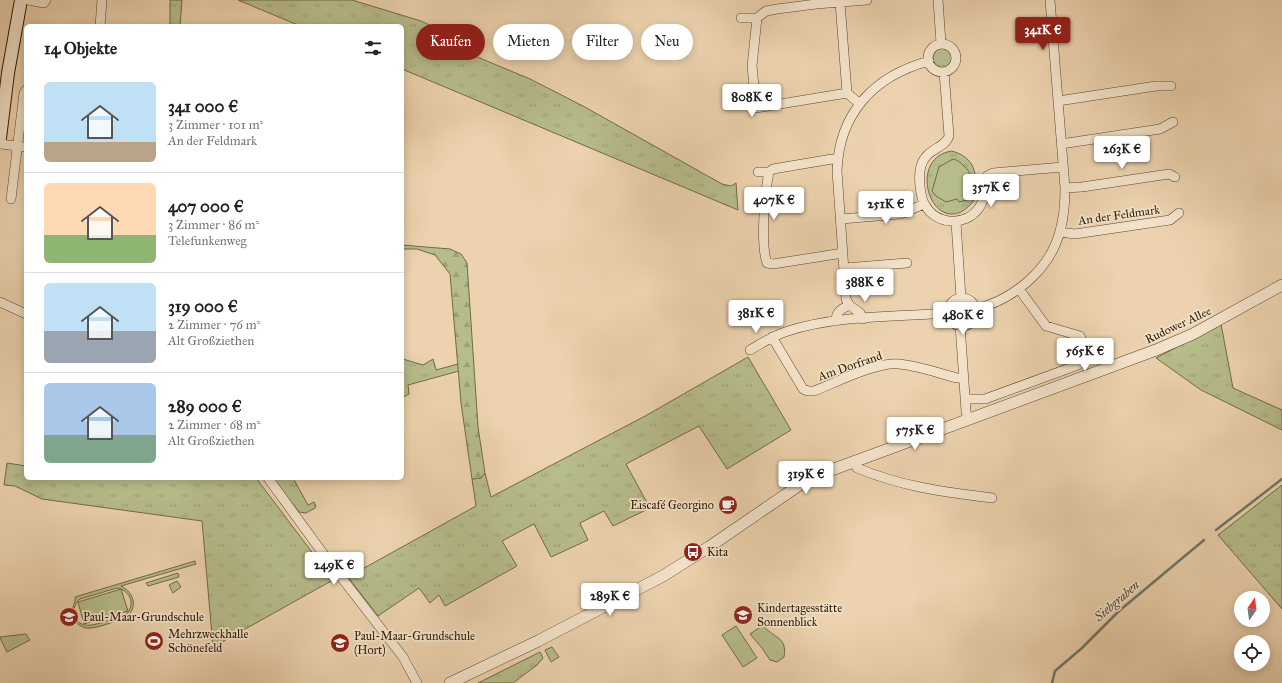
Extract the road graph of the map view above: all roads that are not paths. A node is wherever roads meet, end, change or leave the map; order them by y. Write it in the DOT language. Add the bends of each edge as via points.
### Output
graph roads {
  1 [pos="21,0"];
  2 [pos="28,0"];
  3 [pos="46,0"];
  4 [pos="102,0"];
  5 [pos="868,0"];
  6 [pos="938,0"];
  7 [pos="1050,0"];
  8 [pos="840,2"];
  9 [pos="742,18"];
  10 [pos="757,18"];
  11 [pos="100,24"];
  12 [pos="941,43"];
  13 [pos="929,61"];
  14 [pos="4,72"];
  15 [pos="944,72"];
  16 [pos="1171,86"];
  17 [pos="24,93"];
  18 [pos="847,93"];
  19 [pos="1058,101"];
  20 [pos="860,104"];
  21 [pos="1173,122"];
  22 [pos="0,137"];
  23 [pos="0,144"];
  24 [pos="1061,144"];
  25 [pos="22,147"];
  26 [pos="838,160"];
  27 [pos="1063,167"];
  28 [pos="758,172"];
  29 [pos="770,172"];
  30 [pos="1175,176"];
  31 [pos="1065,188"];
  32 [pos="11,199"];
  33 [pos="924,204"];
  34 [pos="1179,213"];
  35 [pos="841,219"];
  36 [pos="956,222"];
  37 [pos="1060,232"];
  38 [pos="843,253"];
  39 [pos="907,263"];
  40 [pos="844,268"];
  41 [pos="1282,284"];
  42 [pos="1019,289"];
  43 [pos="961,298"];
  44 [pos="0,302"];
  45 [pos="849,305"];
  46 [pos="975,309"];
  47 [pos="24,313"];
  48 [pos="948,313"];
  49 [pos="863,319"];
  50 [pos="836,321"];
  51 [pos="960,325"];
  52 [pos="772,337"];
  53 [pos="750,350"];
  54 [pos="964,378"];
  55 [pos="965,399"];
  56 [pos="968,420"];
  57 [pos="854,461"];
  58 [pos="269,480"];
  59 [pos="992,498"];
  60 [pos="417,683"];
  61 [pos="450,683"];
  1 -- 14 [label="main road"];
  2 -- 3 [label="street" via="44,3"];
  4 -- 11 [label="street"];
  5 -- 8 [label="street"];
  6 -- 12 [label="street"];
  7 -- 19 [label="street, An der Feldmark"];
  8 -- 10 [label="street" via="776,9 766,11"];
  8 -- 18 [label="street"];
  9 -- 10 [label="street"];
  10 -- 18 [label="street" via="752,66 755,110"];
  12 -- 13 [label="street" via="936,44 930,51"];
  12 -- 15 [label="street" via="949,45 955,51 957,59 951,69"];
  13 -- 15 [label="street" via="933,68"];
  13 -- 20 [label="street" via="901,70 875,88"];
  14 -- 22 [label="main road"];
  15 -- 33 [label="street" via="949,136 945,142 930,151 921,166 919,175"];
  16 -- 19 [label="street"];
  17 -- 25 [label="street"];
  18 -- 20 [label="street"];
  19 -- 24 [label="street, An der Feldmark"];
  20 -- 26 [label="street" via="847,125"];
  21 -- 24 [label="street" via="1160,129"];
  23 -- 25 [label="street"];
  24 -- 27 [label="street, An der Feldmark"];
  25 -- 32 [label="street"];
  26 -- 29 [label="street" via="773,169"];
  26 -- 35 [label="street"];
  27 -- 31 [label="street, An der Feldmark"];
  27 -- 36 [label="street" via="993,173 987,176 979,208"];
  28 -- 29 [label="street"];
  29 -- 38 [label="street" via="763,225 767,263"];
  30 -- 31 [label="street" via="1169,174"];
  31 -- 37 [label="street, An der Feldmark"];
  33 -- 35 [label="street" via="900,214"];
  33 -- 36 [label="street" via="943,220"];
  34 -- 37 [label="street, An der Feldmark" via="1170,220 1075,234"];
  35 -- 38 [label="street"];
  36 -- 43 [label="street"];
  37 -- 42 [label="street, An der Feldmark" via="1049,256 1032,278"];
  38 -- 40 [label="street"];
  39 -- 40 [label="street"];
  40 -- 45 [label="street" via="846,299"];
  41 -- 56 [label="street, Rudower Allee" via="1193,334 1162,348"];
  42 -- 46 [label="street, An der Feldmark" via="996,303"];
  42 -- 55 [label="street" via="1046,326 1080,336 1081,362 985,399"];
  43 -- 46 [label="street" via="971,302"];
  43 -- 48 [label="street" via="953,301"];
  44 -- 47 [label="street"];
  45 -- 49 [label="street" via="860,312"];
  45 -- 50 [label="street" via="839,311"];
  46 -- 51 [label="street" via="972,320"];
  48 -- 49 [label="street"];
  48 -- 51 [label="street" via="953,323"];
  49 -- 50 [label="street"];
  50 -- 52 [label="street" via="804,326"];
  51 -- 54 [label="street"];
  52 -- 53 [label="street"];
  52 -- 54 [label="street, Am Dorfrand" via="803,389 808,391 885,365 899,364"];
  54 -- 55 [label="street"];
  55 -- 56 [label="street"];
  56 -- 57 [label="street, Rudower Allee"];
  57 -- 59 [label="street" via="857,468 904,484"];
  57 -- 61 [label="street, Rudower Allee" via="798,486 663,576"];
  58 -- 60 [label="street" via="403,657"];
}
